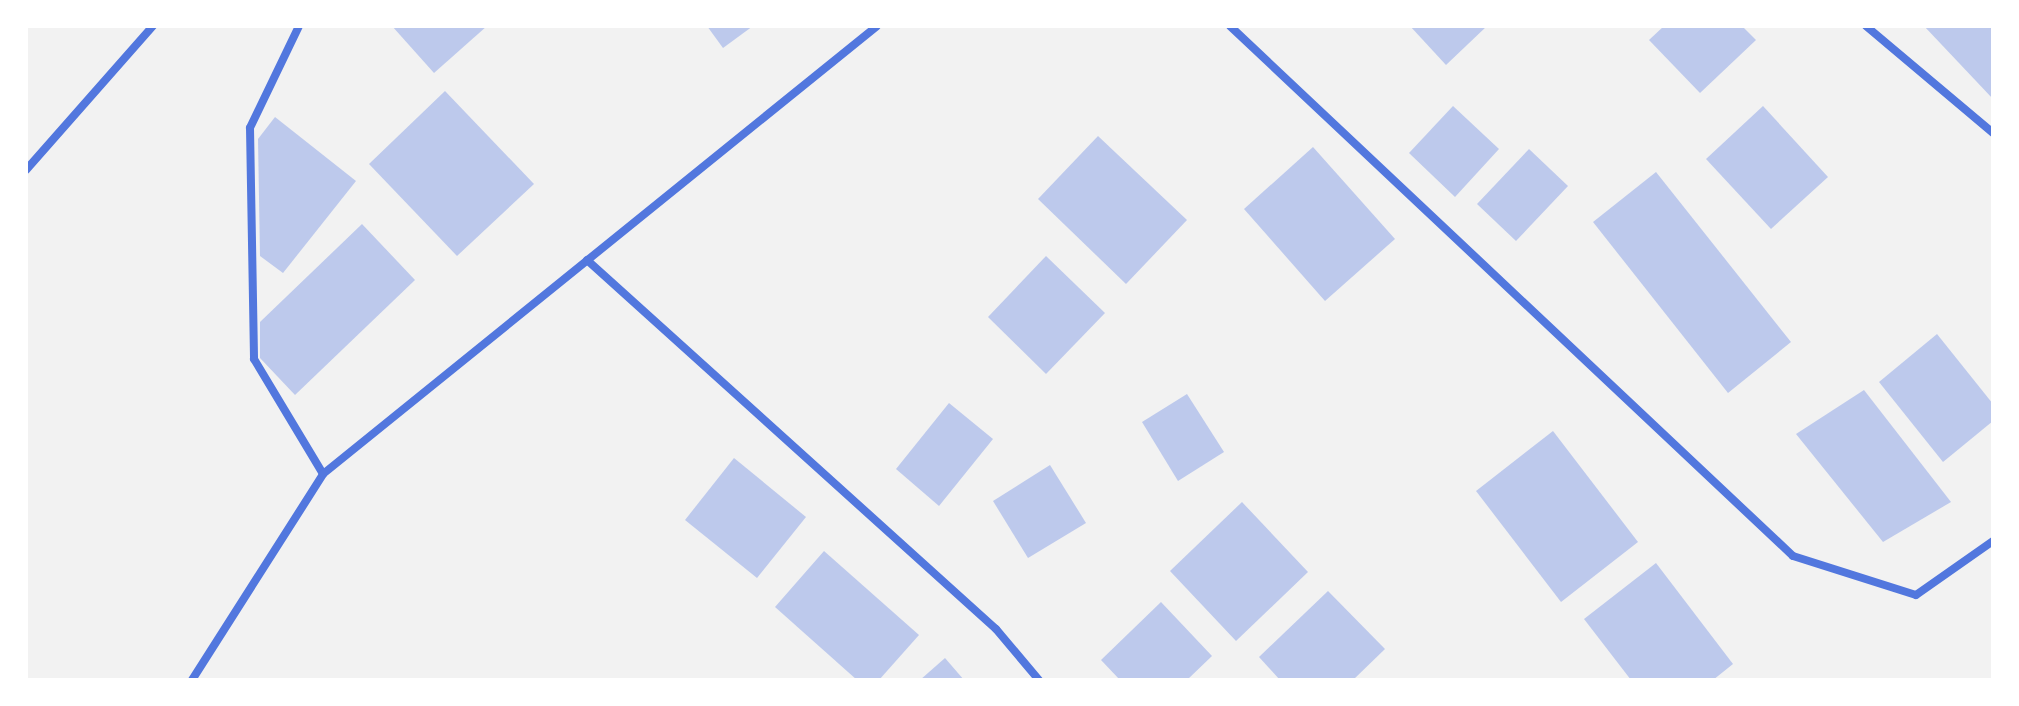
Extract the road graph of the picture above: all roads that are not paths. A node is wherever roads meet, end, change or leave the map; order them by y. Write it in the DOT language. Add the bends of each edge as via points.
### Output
graph roads {
  1 [pos="153,26"];
  2 [pos="299,26"];
  3 [pos="877,26"];
  4 [pos="1230,26"];
  5 [pos="1866,26"];
  6 [pos="1993,133"];
  7 [pos="26,170"];
  8 [pos="587,260"];
  9 [pos="323,474"];
  10 [pos="1993,541"];
  11 [pos="192,680"];
  12 [pos="1039,680"];
  1 -- 7 [label="street"];
  2 -- 9 [label="street" via="250,128 254,359"];
  3 -- 8 [label="street"];
  4 -- 10 [label="street" via="1793,556 1916,595"];
  5 -- 6 [label="street"];
  8 -- 9 [label="street"];
  8 -- 12 [label="street" via="996,629"];
  9 -- 11 [label="street"];
}
